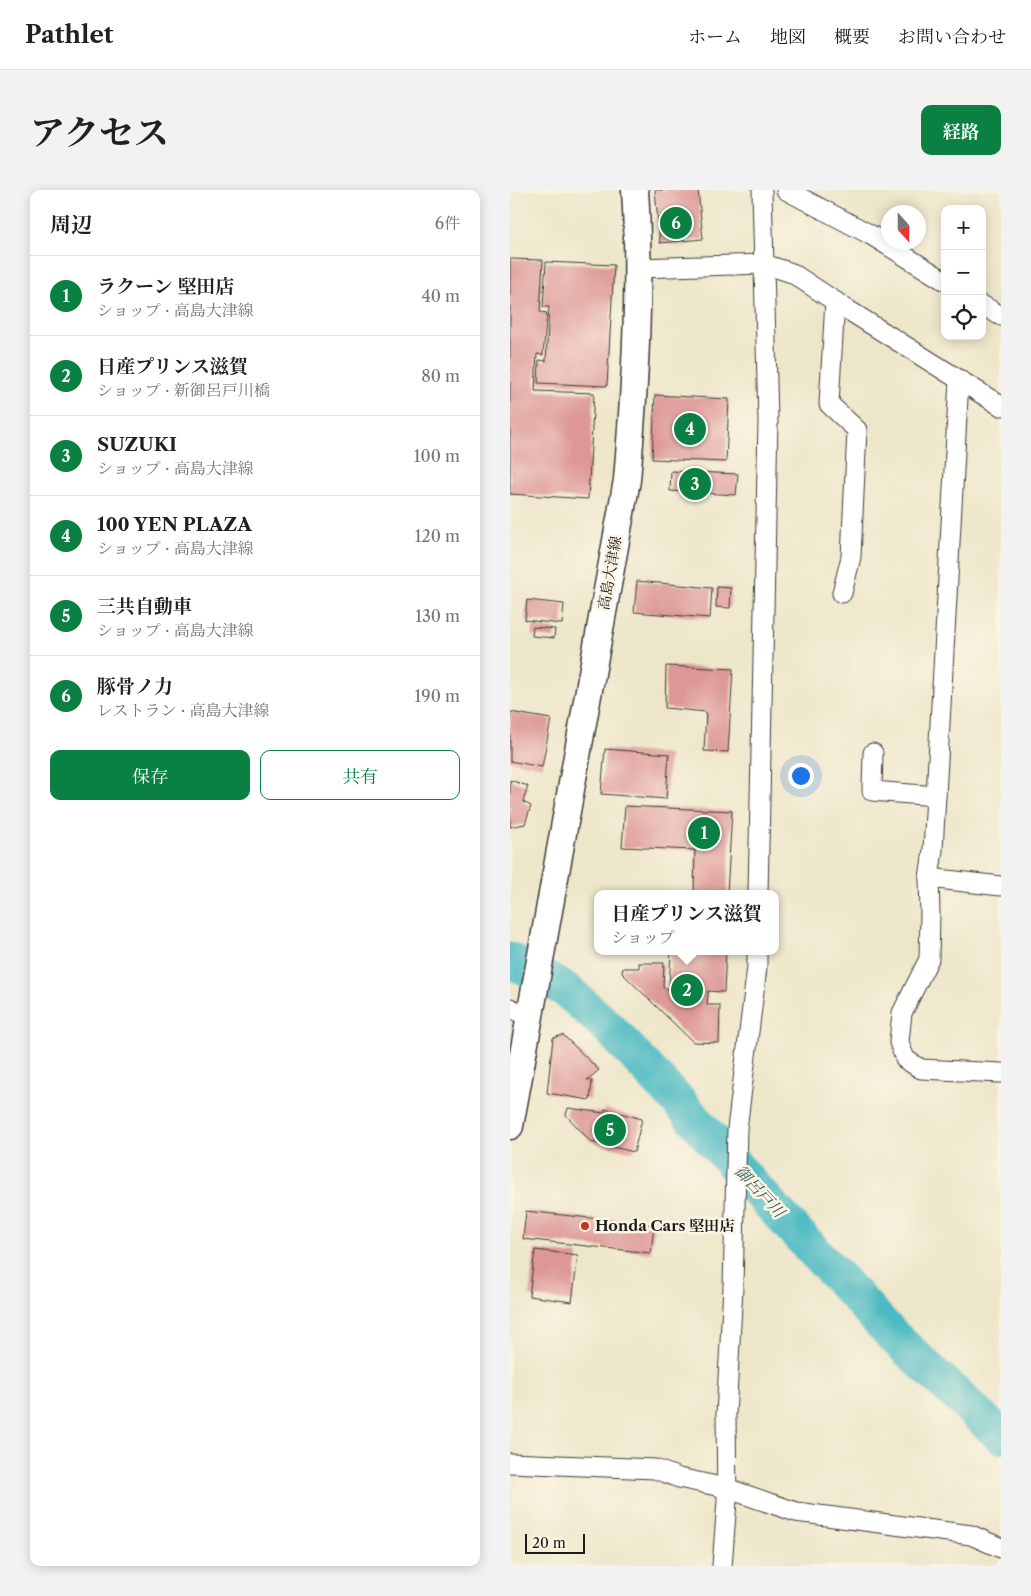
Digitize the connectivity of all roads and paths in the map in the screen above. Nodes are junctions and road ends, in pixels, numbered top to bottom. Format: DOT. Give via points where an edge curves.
graph roads {
  1 [pos="634,190"];
  2 [pos="762,190"];
  3 [pos="786,190"];
  4 [pos="764,264"];
  5 [pos="638,268"];
  6 [pos="941,279"];
  7 [pos="835,301"];
  8 [pos="986,307"];
  9 [pos="1001,316"];
  10 [pos="960,380"];
  11 [pos="1001,406"];
  12 [pos="842,593"];
  13 [pos="873,753"];
  14 [pos="936,796"];
  15 [pos="929,878"];
  16 [pos="1001,886"];
  17 [pos="758,890"];
  18 [pos="757,955"];
  19 [pos="524,1007"];
  20 [pos="1001,1073"];
  21 [pos="510,1126"];
  22 [pos="510,1463"];
  23 [pos="726,1488"];
  24 [pos="1001,1548"];
  25 [pos="722,1566"];
  1 -- 5 [label="main road, 高島大津線"];
  2 -- 4 [label="street"];
  3 -- 6 [label="street" via="871,235"];
  4 -- 5 [label="street"];
  4 -- 7 [label="street" via="792,273"];
  4 -- 17 [label="street" via="768,421"];
  5 -- 19 [label="main road, 高島大津線" via="635,390 627,480 542,952"];
  7 -- 10 [label="street"];
  7 -- 12 [label="street" via="829,404 857,430 851,557"];
  8 -- 9 [label="street"];
  10 -- 11 [label="street"];
  10 -- 14 [label="street"];
  13 -- 14 [label="street" via="872,791"];
  14 -- 15 [label="street"];
  15 -- 16 [label="street"];
  15 -- 20 [label="street" via="929,959 902,1013 899,1042 905,1059 921,1068"];
  18 -- 23 [label="street" via="737,1129"];
  19 -- 21 [label="main road"];
  22 -- 23 [label="street" via="655,1469"];
  23 -- 24 [label="street" via="796,1512 971,1535"];
  23 -- 25 [label="street"];
}
